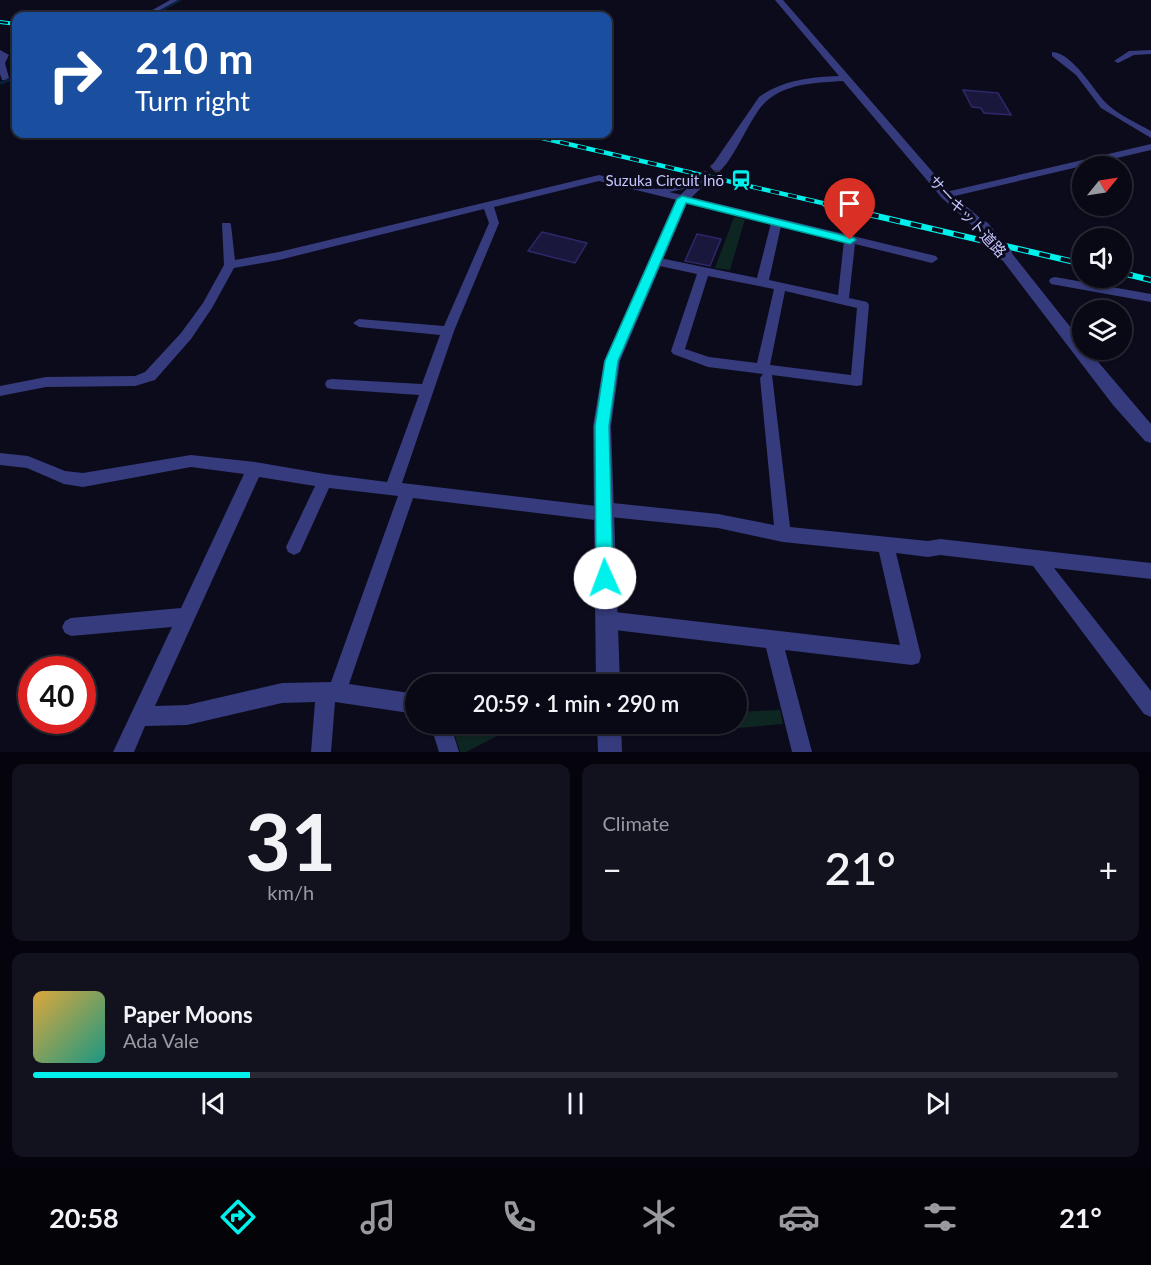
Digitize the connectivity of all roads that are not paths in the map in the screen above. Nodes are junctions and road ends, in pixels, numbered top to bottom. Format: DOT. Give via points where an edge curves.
graph roads {
  1 [pos="175,0"];
  2 [pos="779,0"];
  3 [pos="152,12"];
  4 [pos="0,52"];
  5 [pos="1151,52"];
  6 [pos="1055,54"];
  7 [pos="1118,61"];
  8 [pos="848,78"];
  9 [pos="3,79"];
  10 [pos="1151,135"];
  11 [pos="1151,147"];
  12 [pos="717,167"];
  13 [pos="700,183"];
  14 [pos="654,192"];
  15 [pos="946,195"];
  16 [pos="682,199"];
  17 [pos="488,204"];
  18 [pos="777,222"];
  19 [pos="226,225"];
  20 [pos="850,240"];
  21 [pos="932,259"];
  22 [pos="655,261"];
  23 [pos="230,265"];
  24 [pos="704,271"];
  25 [pos="1055,281"];
  26 [pos="762,283"];
  27 [pos="780,288"];
  28 [pos="1151,298"];
  29 [pos="843,300"];
  30 [pos="359,323"];
  31 [pos="448,331"];
  32 [pos="765,374"];
  33 [pos="332,384"];
  34 [pos="0,390"];
  35 [pos="427,390"];
  36 [pos="1151,436"];
  37 [pos="0,459"];
  38 [pos="255,468"];
  39 [pos="325,481"];
  40 [pos="400,491"];
  41 [pos="603,512"];
  42 [pos="783,534"];
  43 [pos="886,545"];
  44 [pos="294,547"];
  45 [pos="1040,560"];
  46 [pos="1151,571"];
  47 [pos="184,617"];
  48 [pos="606,620"];
  49 [pos="71,627"];
  50 [pos="773,640"];
  51 [pos="608,674"];
  52 [pos="332,692"];
  53 [pos="405,702"];
  54 [pos="1151,707"];
  55 [pos="139,716"];
  56 [pos="443,734"];
  57 [pos="609,734"];
  58 [pos="123,752"];
  59 [pos="321,752"];
  60 [pos="449,752"];
  61 [pos="610,752"];
  62 [pos="802,752"];
  1 -- 3 [label="street"];
  2 -- 8 [label="street, サーキット道路"];
  4 -- 9 [label="street" via="4,55"];
  5 -- 7 [label="street" via="1132,53"];
  6 -- 10 [label="street" via="1079,73 1104,106"];
  8 -- 12 [label="street" via="797,83 765,96"];
  8 -- 15 [label="street, サーキット道路"];
  11 -- 15 [label="street"];
  13 -- 14 [label="street"];
  13 -- 16 [label="street"];
  14 -- 16 [label="street"];
  14 -- 17 [label="street" via="599,178"];
  15 -- 36 [label="street, サーキット道路, bridge" via="983,228"];
  16 -- 18 [label="street"];
  16 -- 22 [label="street"];
  17 -- 23 [label="street"];
  17 -- 31 [label="street" via="494,223"];
  18 -- 20 [label="street"];
  18 -- 26 [label="street"];
  19 -- 23 [label="street"];
  20 -- 21 [label="street"];
  20 -- 29 [label="street"];
  22 -- 24 [label="street"];
  22 -- 41 [label="street" via="612,361 602,426"];
  23 -- 34 [label="street" via="186,336 150,376 135,381 46,382"];
  24 -- 26 [label="street"];
  24 -- 32 [label="street" via="678,351"];
  25 -- 28 [label="street"];
  26 -- 27 [label="street"];
  27 -- 29 [label="street"];
  27 -- 32 [label="street"];
  29 -- 32 [label="street" via="863,305 857,381"];
  30 -- 31 [label="street"];
  31 -- 35 [label="street"];
  32 -- 42 [label="street"];
  33 -- 35 [label="street"];
  35 -- 40 [label="street"];
  37 -- 38 [label="street" via="28,462 64,477 83,480 191,461"];
  38 -- 39 [label="street"];
  38 -- 47 [label="street"];
  39 -- 40 [label="street"];
  39 -- 44 [label="street"];
  40 -- 41 [label="street"];
  40 -- 52 [label="street"];
  41 -- 42 [label="street" via="718,522"];
  41 -- 48 [label="street"];
  42 -- 43 [label="street"];
  43 -- 45 [label="street" via="940,547"];
  43 -- 50 [label="street" via="912,656"];
  45 -- 46 [label="street"];
  45 -- 54 [label="street"];
  47 -- 49 [label="street"];
  47 -- 55 [label="street"];
  48 -- 50 [label="street"];
  48 -- 51 [label="street"];
  50 -- 62 [label="street"];
  52 -- 53 [label="street"];
  52 -- 55 [label="street" via="282,693 188,715"];
  52 -- 59 [label="street"];
  55 -- 58 [label="street"];
  56 -- 60 [label="street"];
  57 -- 61 [label="street"];
}
